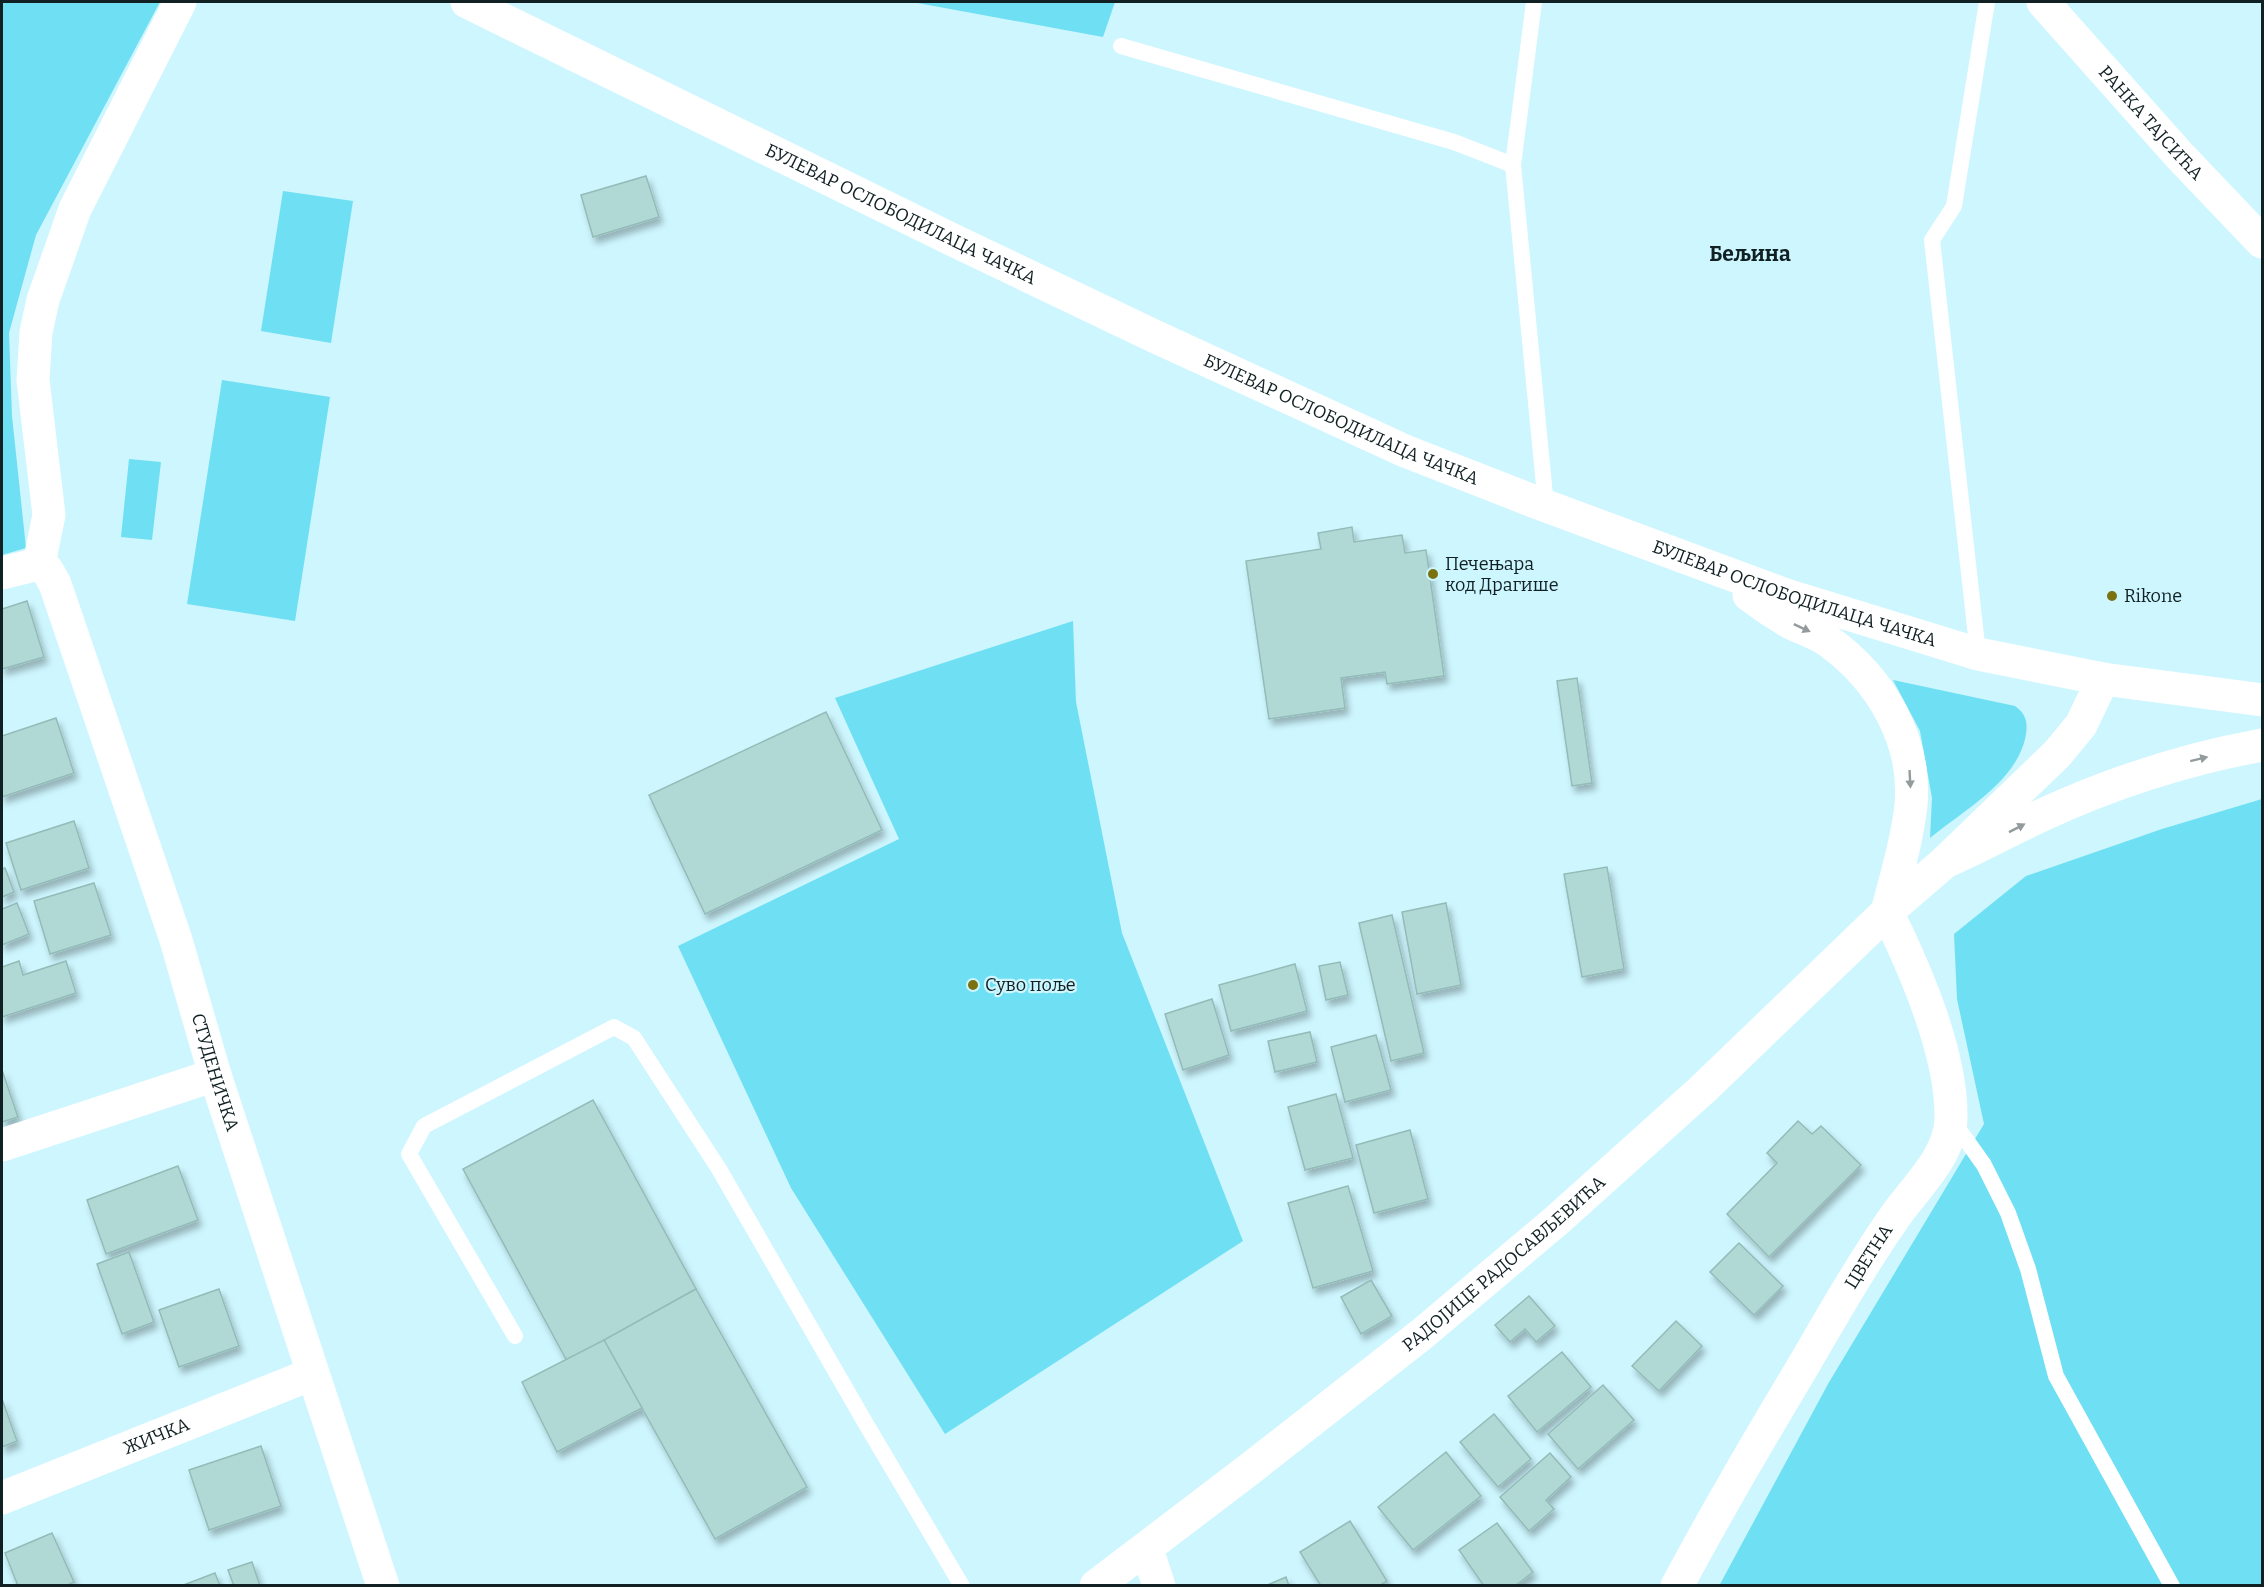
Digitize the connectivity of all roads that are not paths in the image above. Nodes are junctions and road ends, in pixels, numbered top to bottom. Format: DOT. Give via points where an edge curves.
graph roads {
  1 [pos="180,2"];
  2 [pos="467,2"];
  3 [pos="1534,2"];
  4 [pos="1987,2"];
  5 [pos="2043,2"];
  6 [pos="1121,46"];
  7 [pos="1513,165"];
  8 [pos="2262,242"];
  9 [pos="1546,506"];
  10 [pos="39,564"];
  11 [pos="1721,570"];
  12 [pos="2,573"];
  13 [pos="1978,654"];
  14 [pos="2103,679"];
  15 [pos="2262,700"];
  16 [pos="2262,745"];
  17 [pos="1945,862"];
  18 [pos="1887,912"];
  19 [pos="215,1076"];
  20 [pos="1951,1119"];
  21 [pos="2,1144"];
  22 [pos="514,1336"];
  23 [pos="312,1374"];
  24 [pos="2,1498"];
  25 [pos="1147,1549"];
  26 [pos="383,1586"];
  27 [pos="963,1586"];
  28 [pos="1096,1586"];
  29 [pos="1159,1586"];
  30 [pos="1677,1586"];
  31 [pos="2172,1586"];
  1 -- 10 [label="main road" via="75,209 43,300 33,380 49,515"];
  2 -- 9 [label="main road, БУЛЕВАР ОСЛОБОДИЛАЦА ЧАЧКА" via="1167,342 1394,446"];
  3 -- 7 [label="lane"];
  4 -- 13 [label="lane" via="1954,207 1932,240"];
  5 -- 8 [label="main road, РАНКА ТАЈСИЋА"];
  6 -- 7 [label="lane" via="1454,142"];
  7 -- 9 [label="lane"];
  9 -- 11 [label="main road, БУЛЕВАР ОСЛОБОДИЛАЦА ЧАЧКА"];
  10 -- 12 [label="main road"];
  10 -- 19 [label="main road, СТУДЕНИЧКА" via="55,584 70,625 176,940"];
  11 -- 13 [label="main road, БУЛЕВАР ОСЛОБОДИЛАЦА ЧАЧКА" via="1798,599"];
  11 -- 18 [label="main road, one-way" via="1762,605 1844,653 1880,693 1903,734 1911,804"];
  13 -- 14 [label="main road, БУЛЕВАР ОСЛОБОДИЛАЦА ЧАЧКА"];
  14 -- 15 [label="main road, БУЛЕВАР ОСЛОБОДИЛАЦА ЧАЧКА"];
  14 -- 17 [label="main road" via="2071,740"];
  17 -- 16 [label="main road, one-way" via="2040,816 2127,781"];
  17 -- 18 [label="main road, РАДОЈИЦЕ РАДОСАВЉЕВИЋА"];
  18 -- 20 [label="main road, ЦВЕТНА" via="1938,1041"];
  18 -- 25 [label="main road, РАДОЈИЦЕ РАДОСАВЉЕВИЋА" via="1704,1089 1547,1229 1413,1341"];
  19 -- 21 [label="main road"];
  19 -- 23 [label="main road, СТУДЕНИЧКА"];
  20 -- 30 [label="main road, ЦВЕТНА" via="1940,1156 1896,1216 1815,1346"];
  20 -- 31 [label="lane" via="1984,1164 2008,1213 2028,1269 2056,1376"];
  22 -- 27 [label="lane" via="409,1154 424,1126 614,1028 634,1038 719,1169"];
  23 -- 24 [label="main road, ЖИЧКА"];
  23 -- 26 [label="main road, СТУДЕНИЧКА"];
  25 -- 28 [label="main road, РАДОЈИЦЕ РАДОСАВЉЕВИЋА"];
  25 -- 29 [label="main road"];
}
